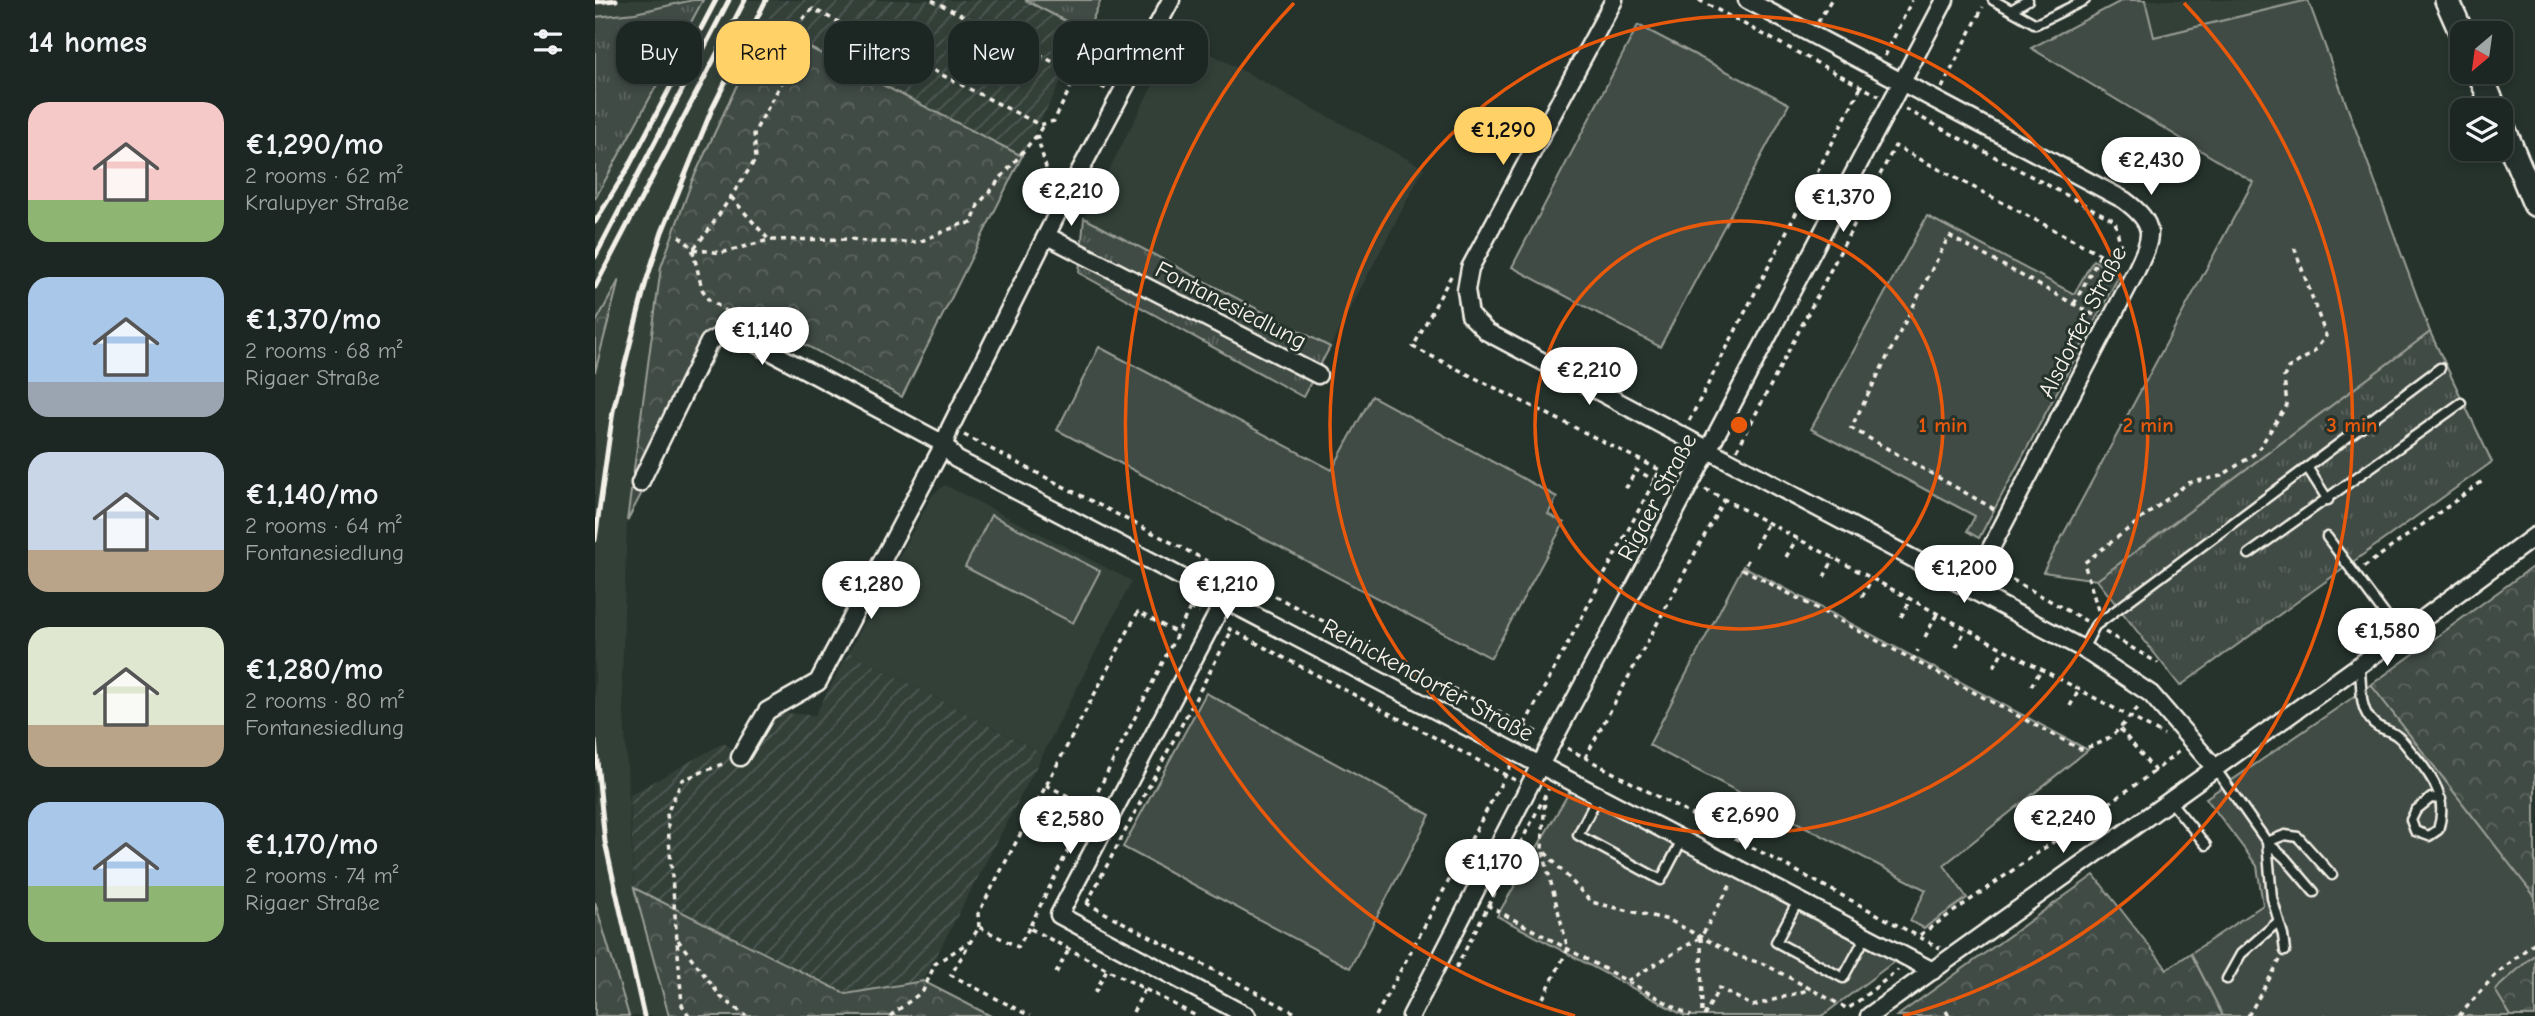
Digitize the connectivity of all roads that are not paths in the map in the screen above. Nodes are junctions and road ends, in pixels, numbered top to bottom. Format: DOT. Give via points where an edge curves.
graph roads {
  1 [pos="1171,0"];
  2 [pos="1614,0"];
  3 [pos="1747,0"];
  4 [pos="1945,0"];
  5 [pos="1993,0"];
  6 [pos="2028,0"];
  7 [pos="2085,0"];
  8 [pos="2447,0"];
  9 [pos="2011,10"];
  10 [pos="2456,21"];
  11 [pos="1901,82"];
  12 [pos="2513,152"];
  13 [pos="2535,204"];
  14 [pos="1047,236"];
  15 [pos="2439,368"];
  16 [pos="1318,375"];
  17 [pos="2461,403"];
  18 [pos="944,444"];
  19 [pos="1709,450"];
  20 [pos="2307,467"];
  21 [pos="640,483"];
  22 [pos="2327,500"];
  23 [pos="2535,536"];
  24 [pos="2327,537"];
  25 [pos="2249,554"];
  26 [pos="1969,588"];
  27 [pos="1225,599"];
  28 [pos="2400,636"];
  29 [pos="2083,649"];
  30 [pos="2359,666"];
  31 [pos="740,757"];
  32 [pos="1539,765"];
  33 [pos="2215,768"];
  34 [pos="1598,796"];
  35 [pos="2441,799"];
  36 [pos="2170,801"];
  37 [pos="1682,839"];
  38 [pos="2267,842"];
  39 [pos="2206,845"];
  40 [pos="2332,875"];
  41 [pos="2314,892"];
  42 [pos="1798,901"];
  43 [pos="2279,921"];
  44 [pos="1866,936"];
  45 [pos="2284,951"];
  46 [pos="1933,971"];
  47 [pos="2227,979"];
  48 [pos="1247,1016"];
  49 [pos="1411,1016"];
  50 [pos="1869,1016"];
  1 -- 14 [label="street"];
  2 -- 19 [label="street" via="1470,268 1466,290 1470,315 1487,332"];
  3 -- 11 [label="street, Alsdorfer Straße"];
  4 -- 11 [label="street, Rigaer Straße"];
  5 -- 9 [label="lane"];
  6 -- 9 [label="lane"];
  7 -- 9 [label="lane" via="2036,24"];
  8 -- 10 [label="main road"];
  11 -- 19 [label="street, Rigaer Straße"];
  11 -- 26 [label="street, Alsdorfer Straße" via="2124,200 2141,212 2150,228 2149,243 2135,273"];
  12 -- 13 [label="main road"];
  14 -- 16 [label="street, Fontanesiedlung"];
  14 -- 18 [label="street"];
  15 -- 20 [label="lane"];
  17 -- 22 [label="lane"];
  18 -- 21 [label="street" via="740,335 726,332 709,342"];
  18 -- 27 [label="street, Reinickendorfer Straße" via="956,459"];
  18 -- 31 [label="street" via="818,682 767,711"];
  19 -- 26 [label="street"];
  19 -- 32 [label="street, Rigaer Straße"];
  20 -- 22 [label="lane"];
  20 -- 29 [label="lane" via="2095,625"];
  22 -- 25 [label="lane"];
  23 -- 28 [label="street"];
  24 -- 28 [label="lane"];
  26 -- 29 [label="street"];
  27 -- 32 [label="street, Reinickendorfer Straße"];
  27 -- 48 [label="street" via="1059,915"];
  28 -- 30 [label="street"];
  29 -- 33 [label="street" via="2151,694 2192,747"];
  30 -- 33 [label="street"];
  30 -- 35 [label="lane" via="2366,713 2381,730 2397,735 2431,775"];
  32 -- 34 [label="street, Reinickendorfer Straße"];
  32 -- 49 [label="street, Rigaer Straße"];
  33 -- 36 [label="street"];
  33 -- 38 [label="lane"];
  34 -- 37 [label="street, Reinickendorfer Straße"];
  34 -- 37 [label="lane" via="1579,835 1661,880"];
  35 -- 35 [label="lane" via="2438,830 2429,836 2415,831 2411,820 2416,810 2431,798"];
  36 -- 39 [label="lane"];
  36 -- 46 [label="street"];
  37 -- 42 [label="street, Reinickendorfer Straße"];
  38 -- 40 [label="lane" via="2285,835 2298,837"];
  38 -- 41 [label="lane"];
  38 -- 43 [label="lane"];
  42 -- 44 [label="street, Reinickendorfer Straße"];
  42 -- 44 [label="lane" via="1776,942 1843,978"];
  43 -- 45 [label="lane"];
  43 -- 47 [label="lane" via="2241,954"];
  44 -- 46 [label="street, Reinickendorfer Straße"];
  46 -- 50 [label="street"];
}
